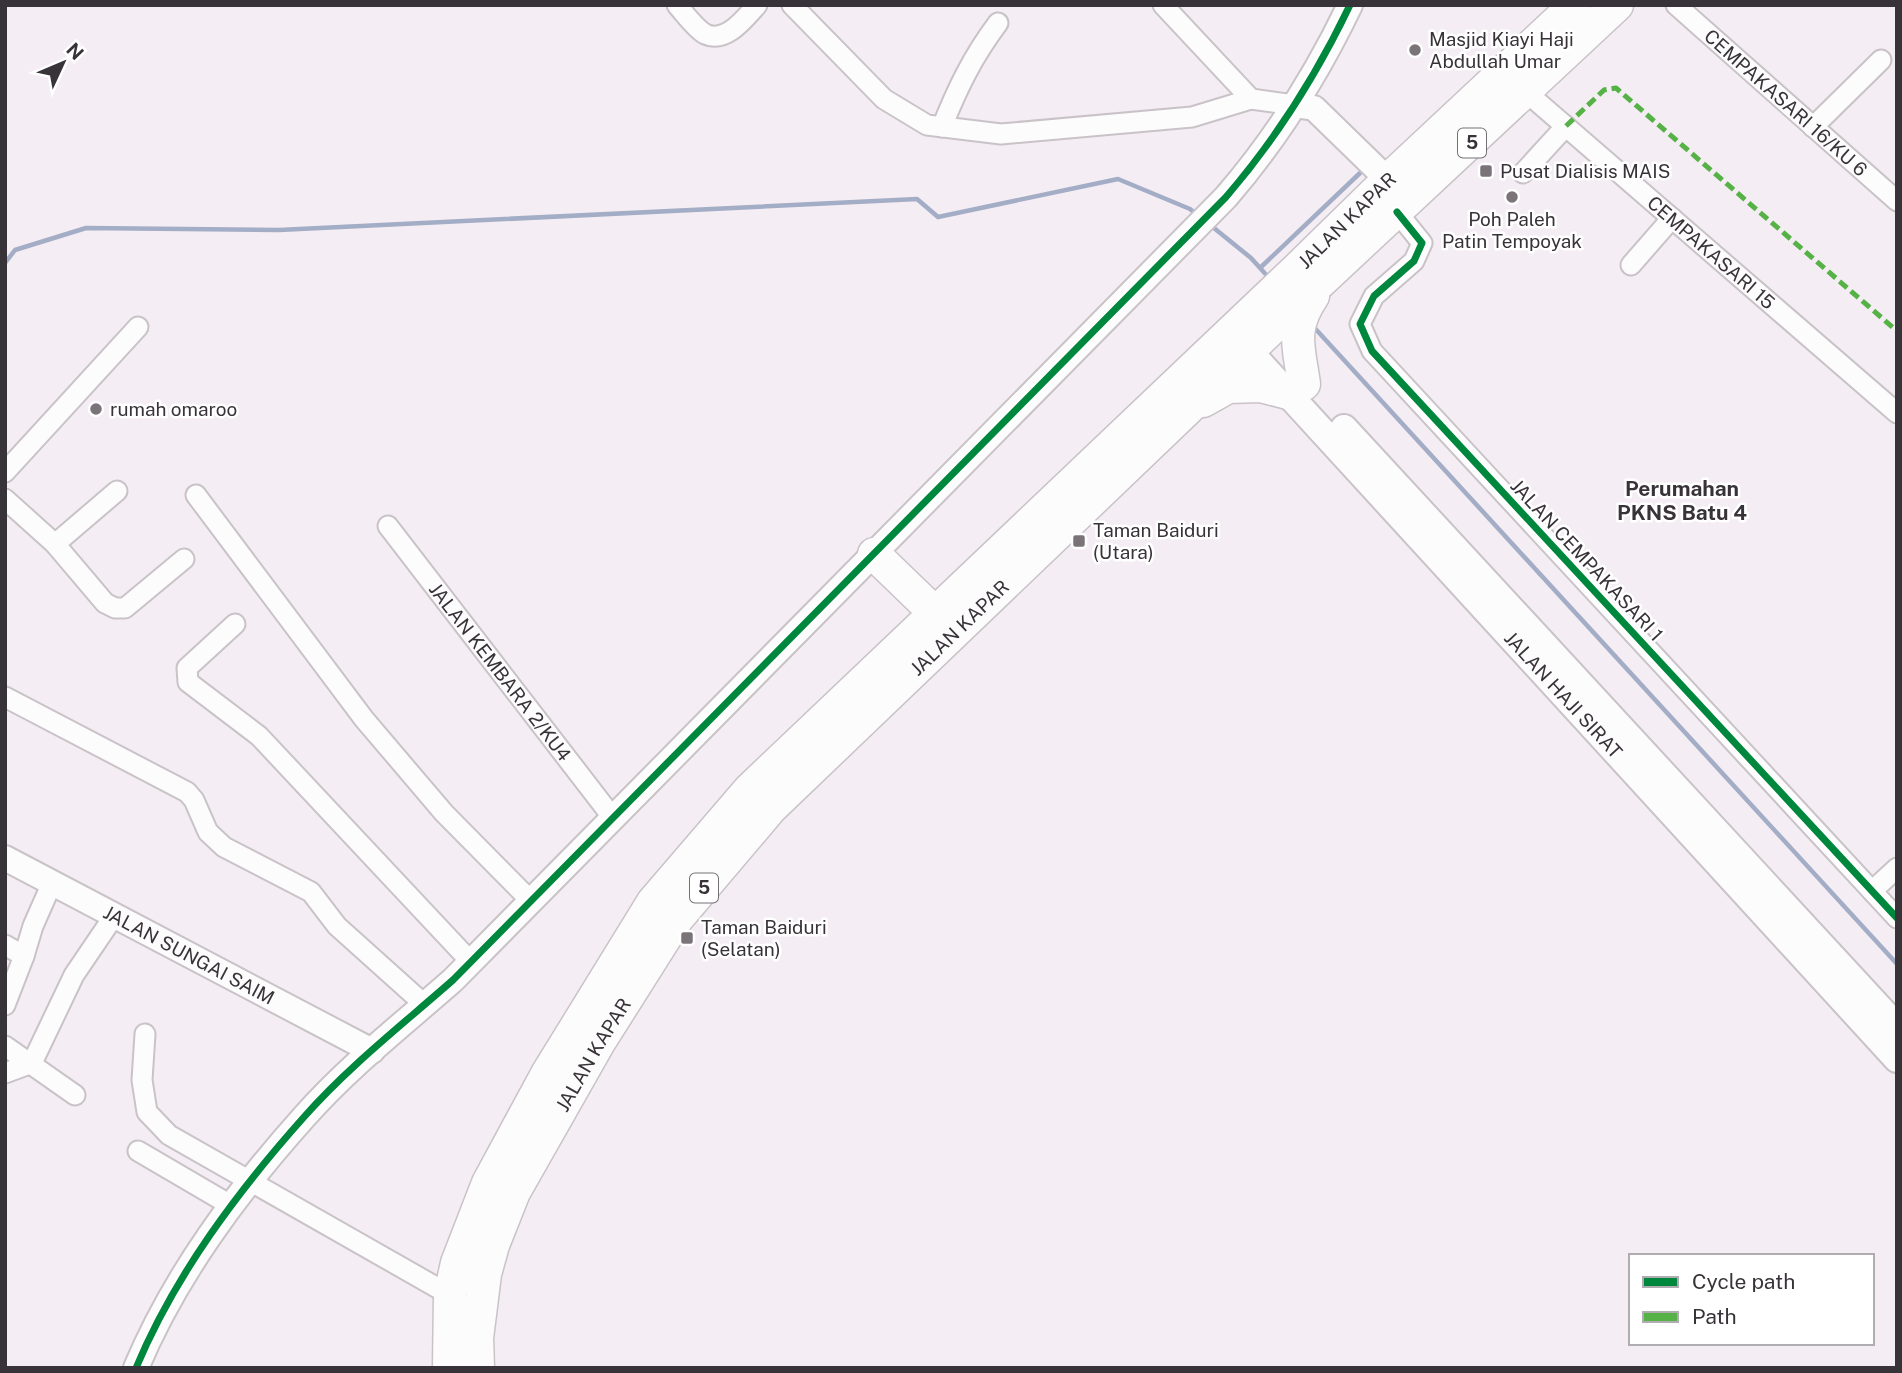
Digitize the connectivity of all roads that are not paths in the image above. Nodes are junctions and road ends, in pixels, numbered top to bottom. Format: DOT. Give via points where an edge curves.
graph roads {
  1 [pos="677,5"];
  2 [pos="757,5"];
  3 [pos="792,5"];
  4 [pos="1163,5"];
  5 [pos="1575,5"];
  6 [pos="1617,5"];
  7 [pos="1688,9"];
  8 [pos="1340,10"];
  9 [pos="998,23"];
  10 [pos="1881,60"];
  11 [pos="1526,92"];
  12 [pos="1251,99"];
  13 [pos="1294,105"];
  14 [pos="1566,126"];
  15 [pos="942,127"];
  16 [pos="1813,127"];
  17 [pos="1523,173"];
  18 [pos="1388,180"];
  19 [pos="1897,201"];
  20 [pos="1397,212"];
  21 [pos="1672,218"];
  22 [pos="1631,265"];
  23 [pos="1279,312"];
  24 [pos="138,327"];
  25 [pos="1296,389"];
  26 [pos="1185,412"];
  27 [pos="1897,413"];
  28 [pos="5,472"];
  29 [pos="117,491"];
  30 [pos="195,495"];
  31 [pos="1077,497"];
  32 [pos="5,499"];
  33 [pos="388,526"];
  34 [pos="55,544"];
  35 [pos="184,559"];
  36 [pos="883,563"];
  37 [pos="925,604"];
  38 [pos="235,624"];
  39 [pos="5,697"];
  40 [pos="613,818"];
  41 [pos="5,858"];
  42 [pos="1897,868"];
  43 [pos="52,883"];
  44 [pos="1872,891"];
  45 [pos="531,901"];
  46 [pos="114,915"];
  47 [pos="1897,918"];
  48 [pos="5,945"];
  49 [pos="24,956"];
  50 [pos="471,962"];
  51 [pos="5,1005"];
  52 [pos="425,1005"];
  53 [pos="1897,1027"];
  54 [pos="145,1034"];
  55 [pos="5,1046"];
  56 [pos="372,1051"];
  57 [pos="1897,1059"];
  58 [pos="32,1063"];
  59 [pos="5,1073"];
  60 [pos="75,1094"];
  61 [pos="138,1151"];
  62 [pos="252,1181"];
  63 [pos="232,1206"];
  64 [pos="450,1295"];
  65 [pos="136,1368"];
  66 [pos="449,1368"];
  67 [pos="478,1368"];
  1 -- 2 [label="street" via="713,36 729,32"];
  3 -- 15 [label="street" via="884,99 927,125"];
  4 -- 12 [label="street"];
  5 -- 18 [label="highway, JALAN KAPAR / 5"];
  6 -- 11 [label="highway, JALAN KAPAR / 5"];
  7 -- 16 [label="street, CEMPAKASARI 16/KU 6"];
  8 -- 13 [label="street" via="1332,42"];
  9 -- 15 [label="street" via="957,88"];
  10 -- 16 [label="street"];
  11 -- 14 [label="street, CEMPAKASARI 15"];
  11 -- 20 [label="highway, JALAN KAPAR / 5"];
  12 -- 13 [label="street"];
  12 -- 15 [label="street" via="1192,117 1140,122 1001,134"];
  13 -- 18 [label="street" via="1314,108"];
  13 -- 36 [label="street" via="1226,197"];
  14 -- 17 [label="street"];
  14 -- 21 [label="street, CEMPAKASARI 15"];
  16 -- 19 [label="street, CEMPAKASARI 16/KU 6"];
  18 -- 23 [label="highway, JALAN KAPAR / 5"];
  20 -- 23 [label="highway, JALAN KAPAR / 5"];
  20 -- 44 [label="street, JALAN CEMPAKASARI 1" via="1422,243 1414,261 1374,296 1360,324 1372,351"];
  21 -- 22 [label="street"];
  21 -- 27 [label="street, CEMPAKASARI 15"];
  23 -- 25 [label="highway"];
  23 -- 25 [label="main road, JALAN HAJI SIRAT"];
  23 -- 26 [label="highway, JALAN KAPAR / 5"];
  23 -- 31 [label="highway, JALAN KAPAR / 5"];
  24 -- 28 [label="street"];
  25 -- 26 [label="highway" via="1228,387"];
  25 -- 53 [label="main road, JALAN HAJI SIRAT"];
  25 -- 57 [label="main road, JALAN HAJI SIRAT"];
  26 -- 31 [label="highway, JALAN KAPAR / 5"];
  29 -- 34 [label="street"];
  30 -- 45 [label="street" via="364,719 444,813"];
  31 -- 37 [label="highway, JALAN KAPAR / 5"];
  31 -- 67 [label="highway, JALAN KAPAR / 5" via="771,808 677,919 598,1044 514,1192 485,1274"];
  32 -- 34 [label="street"];
  33 -- 40 [label="street, JALAN KEMBARA 2/KU4"];
  34 -- 35 [label="street" via="105,603 115,608 125,608"];
  36 -- 37 [label="highway"];
  36 -- 40 [label="street"];
  37 -- 64 [label="highway, JALAN KAPAR / 5" via="750,789 653,902 547,1073 488,1183 457,1263"];
  38 -- 50 [label="street" via="187,668 188,682 259,736"];
  39 -- 52 [label="street" via="187,792 208,832 224,848 311,892 337,926"];
  40 -- 45 [label="street"];
  41 -- 43 [label="street, JALAN SUNGAI SAIM"];
  42 -- 44 [label="street"];
  43 -- 46 [label="street, JALAN SUNGAI SAIM"];
  43 -- 49 [label="street"];
  44 -- 47 [label="street, JALAN CEMPAKASARI 1"];
  45 -- 50 [label="street"];
  46 -- 56 [label="street, JALAN SUNGAI SAIM"];
  46 -- 58 [label="street" via="74,975"];
  48 -- 49 [label="street"];
  49 -- 51 [label="street"];
  50 -- 52 [label="street"];
  52 -- 56 [label="street"];
  54 -- 62 [label="street" via="142,1080 147,1112 169,1135"];
  55 -- 58 [label="street"];
  56 -- 62 [label="street" via="304,1116"];
  58 -- 59 [label="street"];
  58 -- 60 [label="street"];
  61 -- 63 [label="street"];
  62 -- 63 [label="street"];
  62 -- 64 [label="street"];
  63 -- 65 [label="street" via="204,1242"];
  64 -- 66 [label="highway, JALAN KAPAR / 5"];
}
